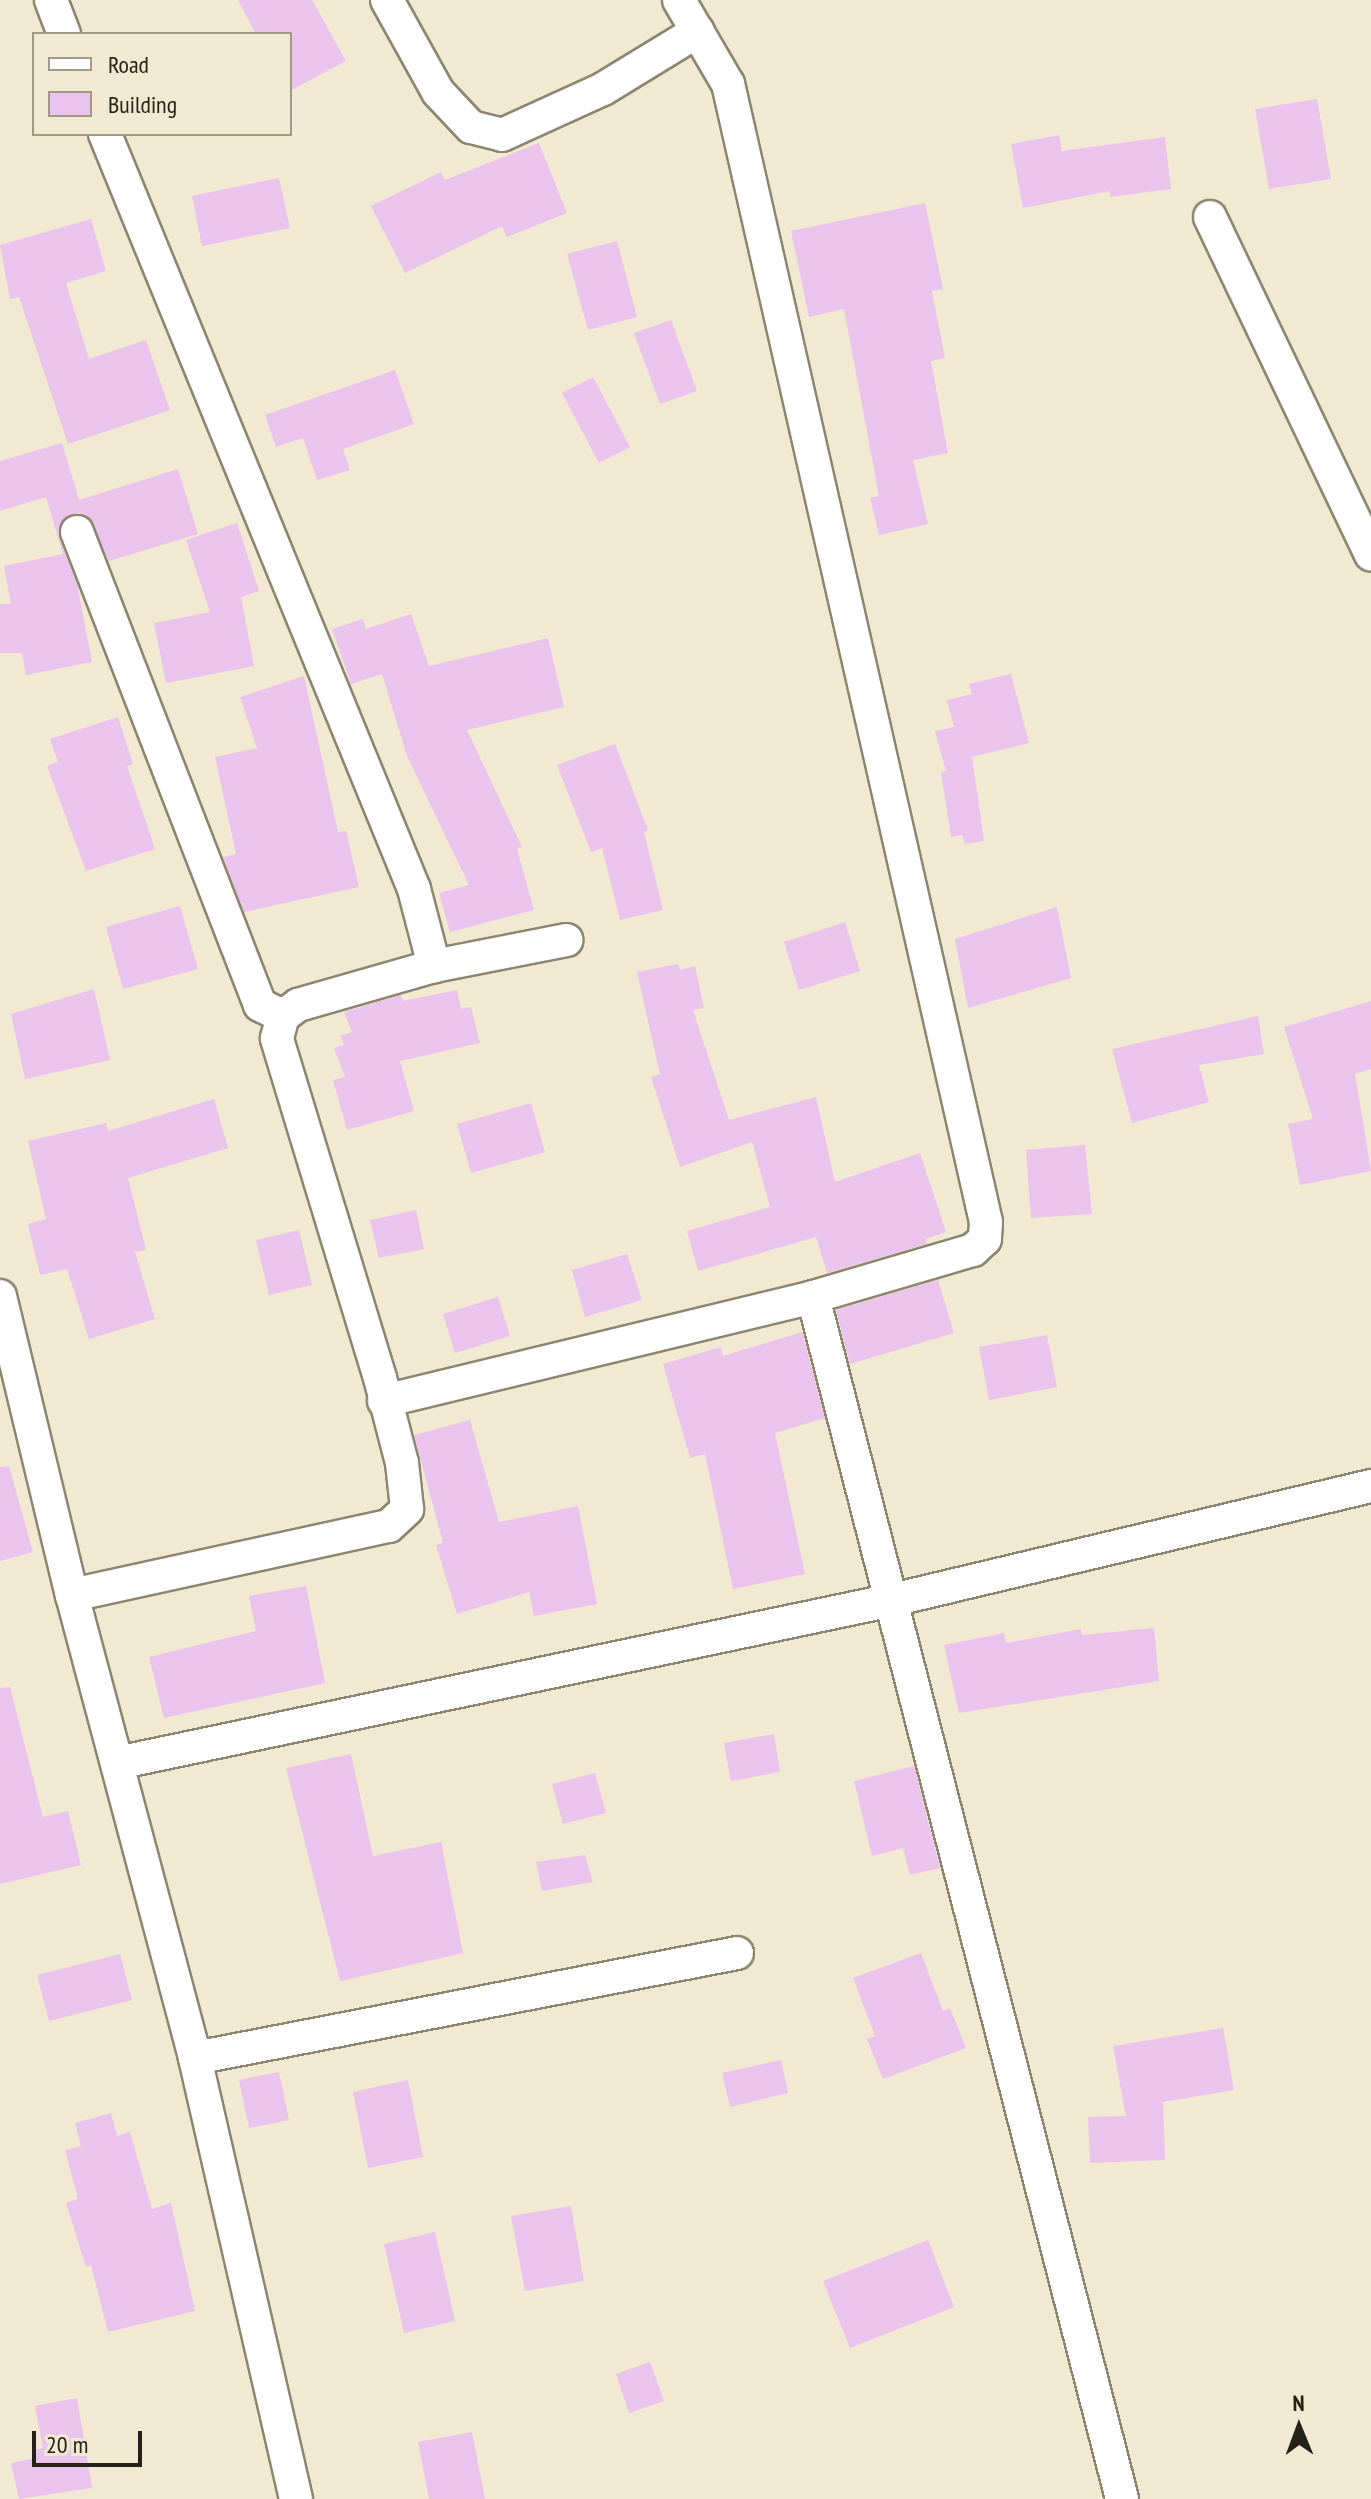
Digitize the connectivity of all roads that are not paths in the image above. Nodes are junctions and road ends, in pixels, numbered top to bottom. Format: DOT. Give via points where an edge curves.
graph roads {
  1 [pos="51,0"];
  2 [pos="387,0"];
  3 [pos="679,0"];
  4 [pos="698,31"];
  5 [pos="63,32"];
  6 [pos="106,136"];
  7 [pos="1210,217"];
  8 [pos="77,532"];
  9 [pos="1371,555"];
  10 [pos="566,940"];
  11 [pos="434,966"];
  12 [pos="283,1016"];
  13 [pos="0,1296"];
  14 [pos="813,1297"];
  15 [pos="384,1401"];
  16 [pos="1371,1486"];
  17 [pos="72,1595"];
  18 [pos="888,1601"];
  19 [pos="117,1763"];
  20 [pos="737,1953"];
  21 [pos="195,2058"];
  22 [pos="296,2499"];
  23 [pos="1122,2499"];
  1 -- 5 [label="street"];
  2 -- 4 [label="street" via="438,92 471,127 502,135 603,89"];
  3 -- 4 [label="street"];
  4 -- 14 [label="street" via="728,84 986,1222 985,1239 973,1250"];
  6 -- 11 [label="street" via="329,693 414,889"];
  7 -- 9 [label="street"];
  8 -- 12 [label="street" via="260,1005"];
  10 -- 11 [label="street"];
  11 -- 12 [label="street" via="298,1005"];
  12 -- 15 [label="street" via="277,1038"];
  13 -- 17 [label="street"];
  14 -- 15 [label="street"];
  14 -- 18 [label="street"];
  15 -- 17 [label="street" via="402,1463 407,1509 389,1526"];
  16 -- 18 [label="street"];
  17 -- 19 [label="street"];
  18 -- 19 [label="street"];
  18 -- 23 [label="street"];
  19 -- 21 [label="street"];
  20 -- 21 [label="street"];
  21 -- 22 [label="street"];
}
